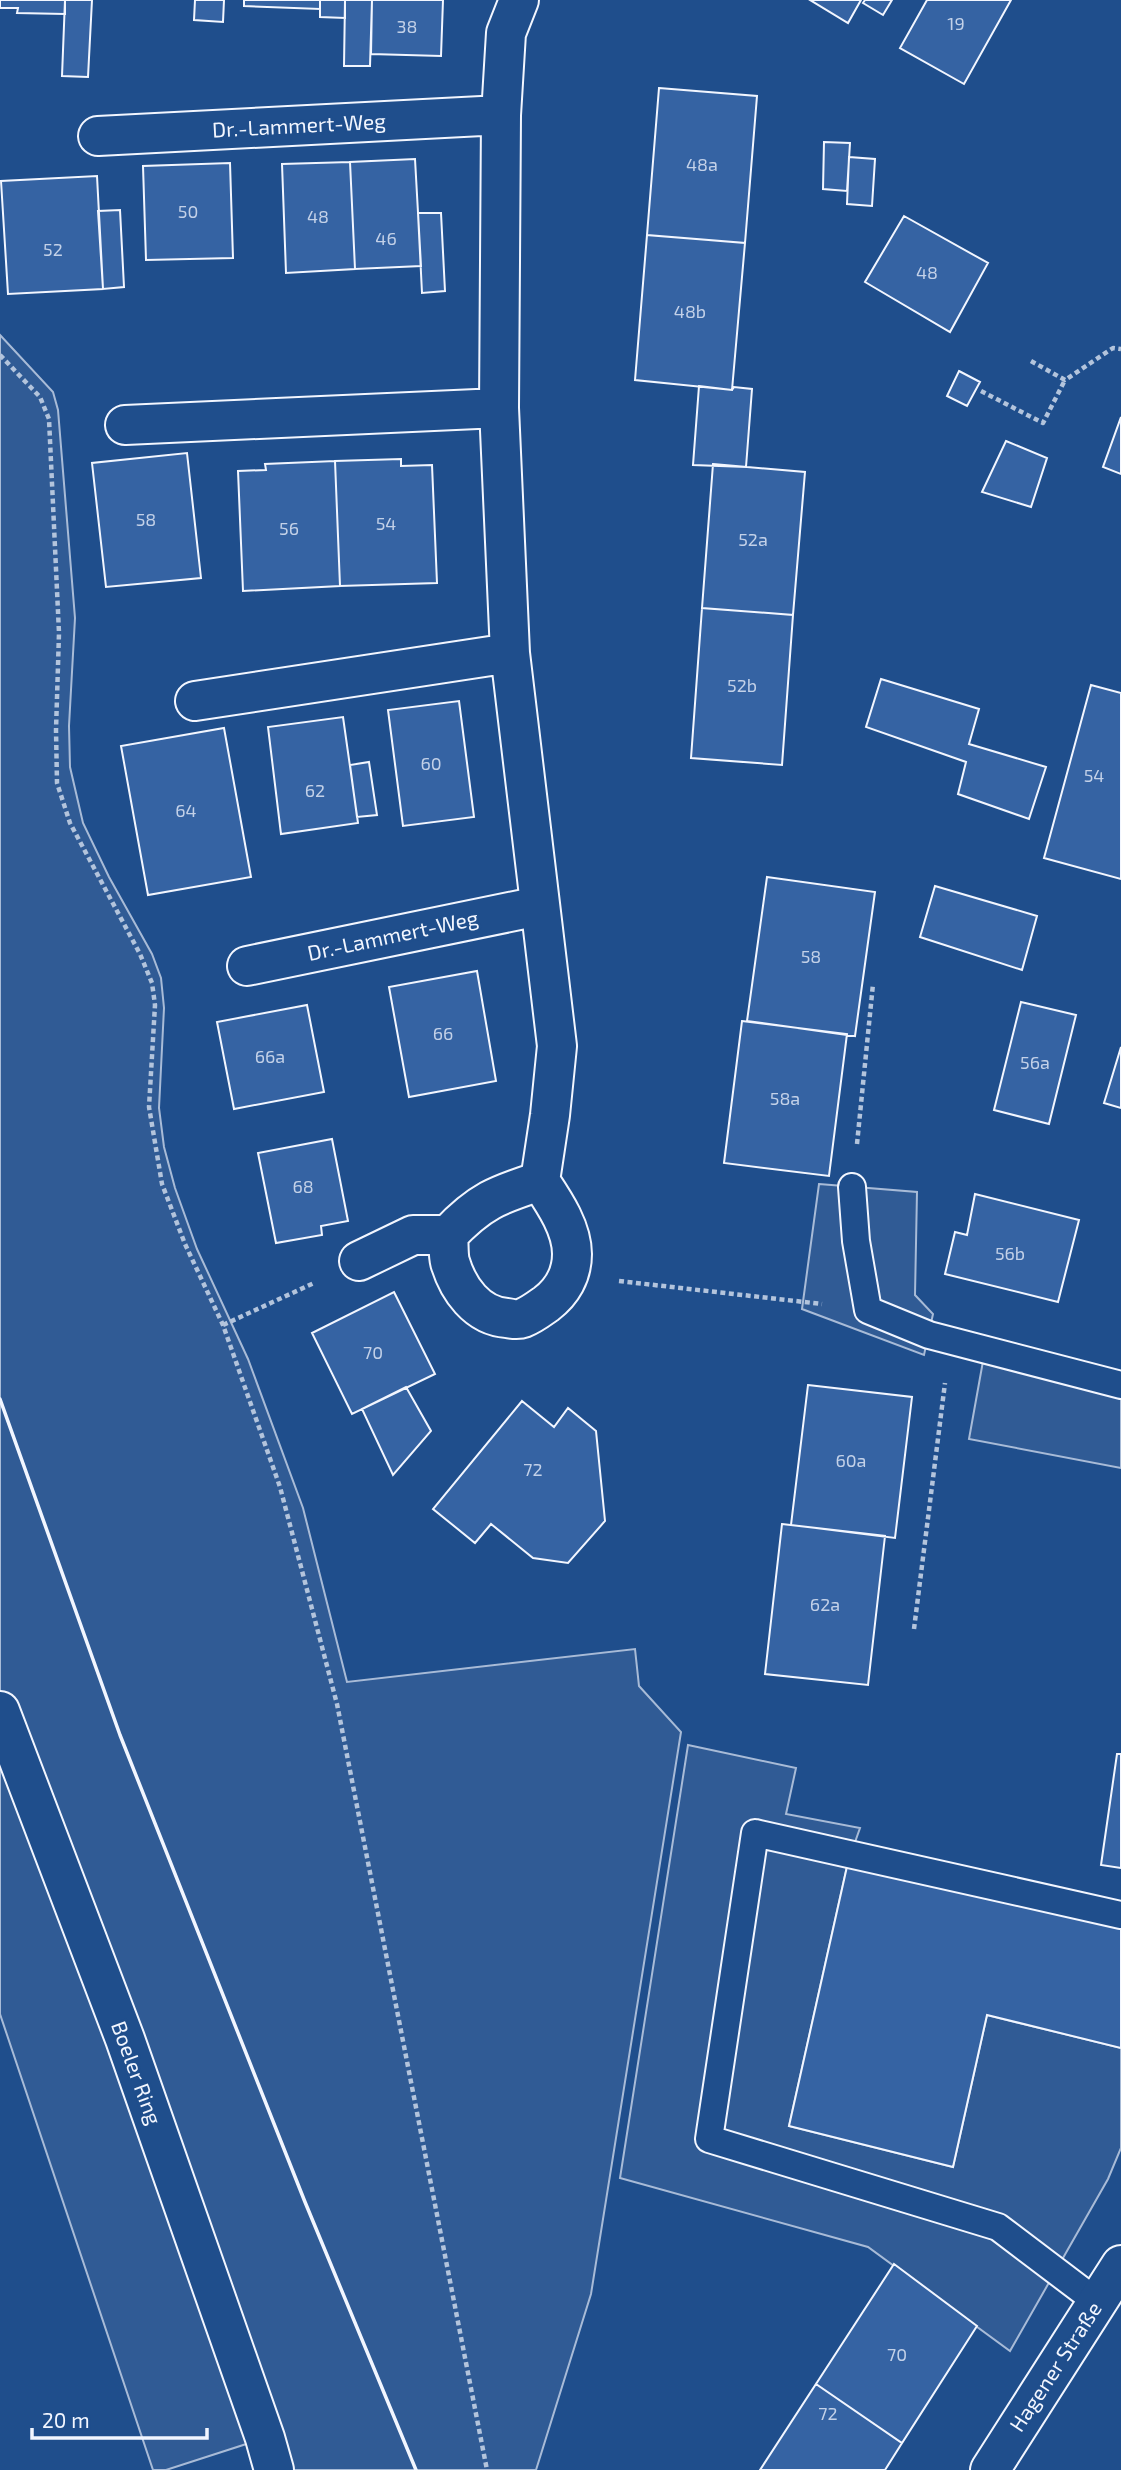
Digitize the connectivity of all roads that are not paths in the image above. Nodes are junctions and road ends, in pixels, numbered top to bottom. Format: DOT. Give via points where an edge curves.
graph roads {
  1 [pos="519,0"];
  2 [pos="501,115"];
  3 [pos="98,136"];
  4 [pos="499,408"];
  5 [pos="125,425"];
  6 [pos="510,653"];
  7 [pos="195,701"];
  8 [pos="539,906"];
  9 [pos="247,966"];
  10 [pos="540,1181"];
  11 [pos="852,1187"];
  12 [pos="448,1235"];
  13 [pos="359,1261"];
  14 [pos="1121,1385"];
  15 [pos="0,1711"];
  16 [pos="1121,1915"];
  17 [pos="1121,2264"];
  18 [pos="1097,2302"];
  19 [pos="269,2454"];
  20 [pos="288,2470"];
  21 [pos="990,2470"];
  1 -- 2 [label="street" via="506,33"];
  2 -- 3 [label="street, Dr.-Lammert-Weg"];
  2 -- 4 [label="street"];
  4 -- 5 [label="street"];
  4 -- 6 [label="street"];
  6 -- 7 [label="street"];
  6 -- 8 [label="street"];
  8 -- 9 [label="street, Dr.-Lammert-Weg"];
  8 -- 10 [label="street" via="556,1046"];
  10 -- 12 [label="street" via="486,1201"];
  10 -- 12 [label="street" via="567,1230 572,1252 569,1276 557,1296 538,1310 520,1320 495,1317 472,1303 449,1260"];
  11 -- 14 [label="lane" via="868,1310 929,1335"];
  12 -- 13 [label="street" via="413,1235"];
  15 -- 19 [label="street, Boeler Ring" via="125,2039"];
  16 -- 18 [label="lane" via="755,1833 709,2139 998,2227"];
  17 -- 18 [label="street, Hagener Straße"];
  18 -- 21 [label="street, Hagener Straße"];
  19 -- 20 [label="street, Boeler Ring"];
}
